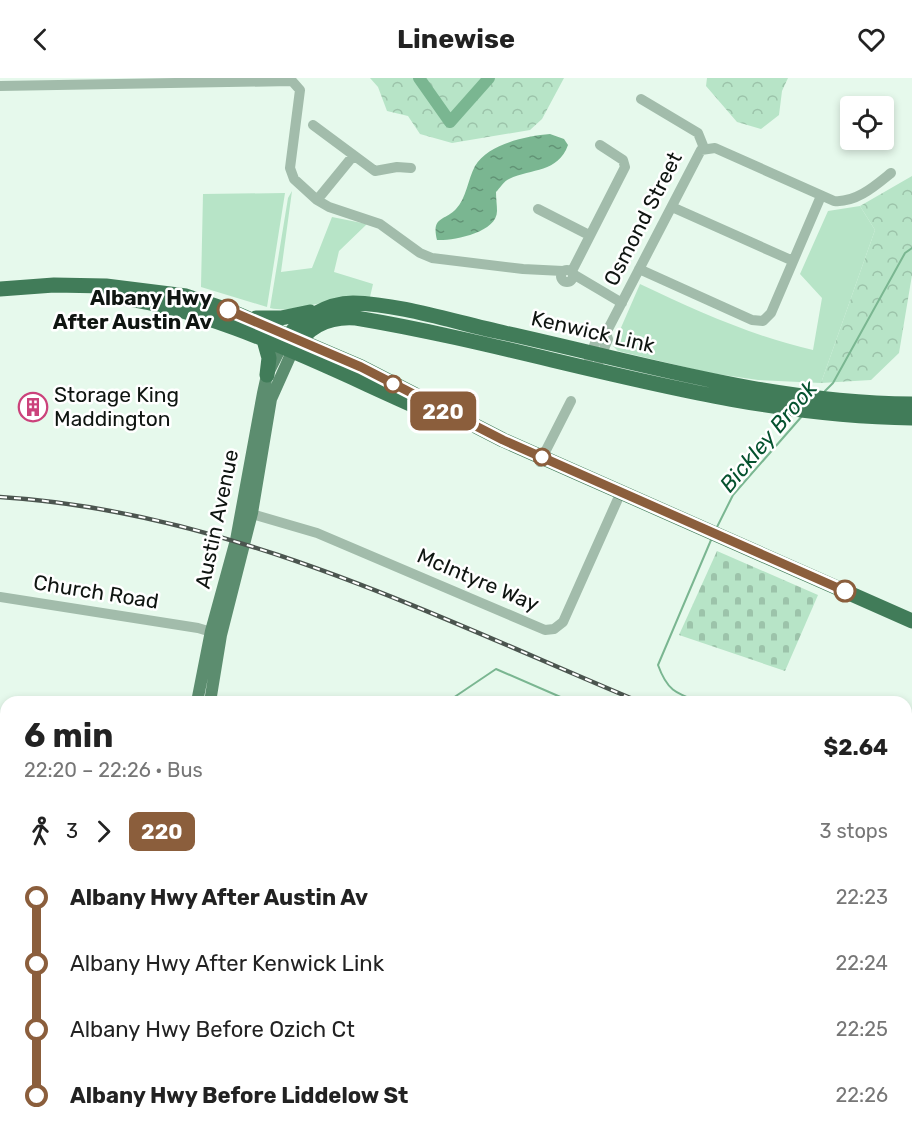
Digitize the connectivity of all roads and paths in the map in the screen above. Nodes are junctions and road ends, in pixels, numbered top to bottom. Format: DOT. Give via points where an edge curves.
graph roads {
  1 [pos="0,86"];
  2 [pos="642,99"];
  3 [pos="313,125"];
  4 [pos="704,148"];
  5 [pos="602,150"];
  6 [pos="352,156"];
  7 [pos="411,168"];
  8 [pos="891,173"];
  9 [pos="821,196"];
  10 [pos="317,200"];
  11 [pos="672,207"];
  12 [pos="544,208"];
  13 [pos="589,235"];
  14 [pos="794,261"];
  15 [pos="639,269"];
  16 [pos="567,272"];
  17 [pos="1,290"];
  18 [pos="622,303"];
  19 [pos="343,311"];
  20 [pos="250,318"];
  21 [pos="264,340"];
  22 [pos="290,343"];
  23 [pos="322,350"];
  24 [pos="593,362"];
  25 [pos="267,375"];
  26 [pos="572,400"];
  27 [pos="912,404"];
  28 [pos="847,409"];
  29 [pos="912,418"];
  30 [pos="541,459"];
  31 [pos="620,494"];
  32 [pos="247,512"];
  33 [pos="721,540"];
  34 [pos="0,597"];
  35 [pos="912,621"];
  36 [pos="912,628"];
  37 [pos="216,633"];
  38 [pos="199,696"];
  39 [pos="211,696"];
  1 -- 10 [label="street" via="286,80 297,84 300,95 290,168 298,183"];
  2 -- 4 [label="street" via="698,133"];
  3 -- 6 [label="street"];
  4 -- 9 [label="street, Osmond Street" via="716,148"];
  4 -- 11 [label="street, Osmond Street"];
  5 -- 13 [label="street" via="623,160 625,167"];
  6 -- 7 [label="street" via="375,171"];
  6 -- 10 [label="street"];
  8 -- 9 [label="street, Osmond Street" via="851,200 834,201"];
  9 -- 14 [label="street"];
  10 -- 16 [label="street" via="373,220 432,258"];
  11 -- 14 [label="street"];
  11 -- 15 [label="street, Osmond Street"];
  12 -- 13 [label="street"];
  13 -- 16 [label="street"];
  14 -- 15 [label="street" via="771,313 763,321"];
  15 -- 18 [label="street, Osmond Street"];
  16 -- 18 [label="street"];
  17 -- 20 [label="highway" via="79,285 147,291 195,299"];
  17 -- 21 [label="highway" via="118,298 197,316"];
  18 -- 24 [label="street, Osmond Street" via="606,333 599,337"];
  19 -- 20 [label="highway"];
  19 -- 22 [label="highway, Kenwick Link" via="314,315"];
  19 -- 23 [label="highway" via="322,329"];
  19 -- 24 [label="highway, Kenwick Link" via="397,310"];
  20 -- 22 [label="highway"];
  21 -- 22 [label="highway"];
  21 -- 25 [label="highway" via="269,361"];
  22 -- 23 [label="highway"];
  22 -- 25 [label="main road, Austin Avenue"];
  22 -- 30 [label="highway"];
  22 -- 32 [label="main road, Austin Avenue" via="271,399"];
  23 -- 30 [label="highway"];
  24 -- 28 [label="highway, Kenwick Link" via="757,398"];
  25 -- 32 [label="main road, Austin Avenue"];
  26 -- 30 [label="street"];
  27 -- 28 [label="highway, Kenwick Link"];
  28 -- 29 [label="highway, Kenwick Link"];
  30 -- 31 [label="highway"];
  31 -- 32 [label="street, McIntyre Way" via="563,622 545,630 317,533"];
  31 -- 33 [label="highway"];
  32 -- 37 [label="main road, Austin Avenue"];
  33 -- 35 [label="highway"];
  33 -- 36 [label="highway"];
  34 -- 37 [label="street, Church Road"];
  37 -- 38 [label="main road, Austin Avenue"];
  37 -- 39 [label="main road, Austin Avenue"];
}
